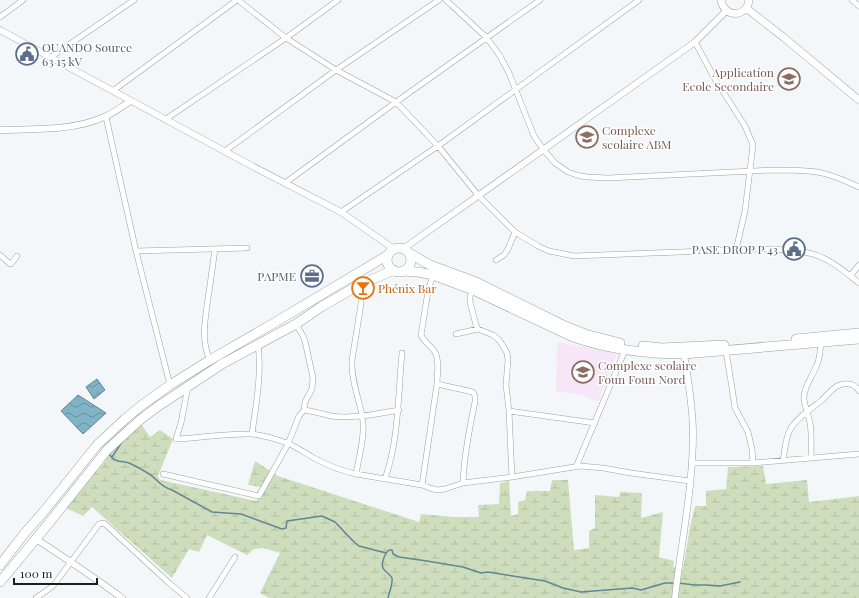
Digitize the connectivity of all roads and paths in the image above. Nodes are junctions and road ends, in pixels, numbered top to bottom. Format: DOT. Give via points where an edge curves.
graph roads {
  1 [pos="23,0"];
  2 [pos="134,0"];
  3 [pos="238,0"];
  4 [pos="338,0"];
  5 [pos="439,0"];
  6 [pos="446,0"];
  7 [pos="540,0"];
  8 [pos="639,0"];
  9 [pos="721,0"];
  10 [pos="749,0"];
  11 [pos="852,0"];
  12 [pos="859,6"];
  13 [pos="746,8"];
  14 [pos="726,11"];
  15 [pos="0,17"];
  16 [pos="0,30"];
  17 [pos="286,38"];
  18 [pos="487,38"];
  19 [pos="695,42"];
  20 [pos="52,57"];
  21 [pos="336,70"];
  22 [pos="516,89"];
  23 [pos="114,90"];
  24 [pos="859,100"];
  25 [pos="131,101"];
  26 [pos="396,102"];
  27 [pos="106,117"];
  28 [pos="166,119"];
  29 [pos="0,130"];
  30 [pos="438,146"];
  31 [pos="543,149"];
  32 [pos="225,151"];
  33 [pos="750,171"];
  34 [pos="285,183"];
  35 [pos="859,187"];
  36 [pos="478,196"];
  37 [pos="341,212"];
  38 [pos="515,232"];
  39 [pos="247,248"];
  40 [pos="215,249"];
  41 [pos="736,250"];
  42 [pos="136,251"];
  43 [pos="399,251"];
  44 [pos="0,255"];
  45 [pos="17,256"];
  46 [pos="496,260"];
  47 [pos="859,265"];
  48 [pos="398,271"];
  49 [pos="433,275"];
  50 [pos="850,276"];
  51 [pos="859,283"];
  52 [pos="358,284"];
  53 [pos="473,290"];
  54 [pos="296,324"];
  55 [pos="478,329"];
  56 [pos="859,333"];
  57 [pos="456,334"];
  58 [pos="859,339"];
  59 [pos="821,343"];
  60 [pos="258,344"];
  61 [pos="625,350"];
  62 [pos="726,351"];
  63 [pos="402,353"];
  64 [pos="684,354"];
  65 [pos="210,360"];
  66 [pos="437,384"];
  67 [pos="170,385"];
  68 [pos="188,386"];
  69 [pos="859,391"];
  70 [pos="304,410"];
  71 [pos="398,410"];
  72 [pos="509,411"];
  73 [pos="808,412"];
  74 [pos="362,416"];
  75 [pos="595,423"];
  76 [pos="252,434"];
  77 [pos="288,444"];
  78 [pos="859,454"];
  79 [pos="811,458"];
  80 [pos="783,460"];
  81 [pos="692,463"];
  82 [pos="753,463"];
  83 [pos="576,467"];
  84 [pos="163,474"];
  85 [pos="356,474"];
  86 [pos="512,477"];
  87 [pos="385,479"];
  88 [pos="690,481"];
  89 [pos="463,484"];
  90 [pos="422,485"];
  91 [pos="36,539"];
  92 [pos="235,557"];
  93 [pos="71,561"];
  94 [pos="0,565"];
  95 [pos="0,582"];
  96 [pos="36,598"];
  97 [pos="122,598"];
  98 [pos="187,598"];
  99 [pos="209,598"];
  100 [pos="675,598"];
  1 -- 15 [label="street"];
  2 -- 20 [label="street"];
  3 -- 17 [label="street"];
  3 -- 23 [label="street"];
  4 -- 17 [label="street"];
  5 -- 21 [label="street"];
  6 -- 18 [label="street"];
  7 -- 18 [label="street"];
  8 -- 22 [label="street"];
  9 -- 14 [label="main road"];
  10 -- 13 [label="main road"];
  11 -- 12 [label="street"];
  13 -- 14 [label="main road" via="739,13"];
  13 -- 24 [label="main road"];
  14 -- 19 [label="street"];
  16 -- 20 [label="street"];
  17 -- 21 [label="street"];
  17 -- 28 [label="street"];
  18 -- 22 [label="street" via="503,62"];
  18 -- 26 [label="street"];
  19 -- 31 [label="street"];
  19 -- 33 [label="street" via="750,136"];
  20 -- 23 [label="street"];
  21 -- 26 [label="street"];
  21 -- 32 [label="street"];
  22 -- 30 [label="street"];
  22 -- 31 [label="street" via="534,136"];
  23 -- 25 [label="street"];
  25 -- 27 [label="street"];
  25 -- 28 [label="street"];
  26 -- 30 [label="street"];
  26 -- 34 [label="street"];
  27 -- 29 [label="street" via="69,127"];
  27 -- 42 [label="street"];
  28 -- 32 [label="street"];
  30 -- 36 [label="street"];
  30 -- 37 [label="street"];
  31 -- 33 [label="street" via="563,169 587,178"];
  31 -- 36 [label="street"];
  32 -- 34 [label="street"];
  33 -- 35 [label="street" via="818,172"];
  33 -- 41 [label="street" via="745,211"];
  34 -- 37 [label="street"];
  36 -- 38 [label="street"];
  36 -- 43 [label="street"];
  37 -- 43 [label="street"];
  38 -- 41 [label="street" via="549,251 574,256"];
  38 -- 46 [label="street" via="504,255"];
  39 -- 40 [label="street"];
  40 -- 42 [label="street"];
  40 -- 65 [label="street" via="205,319 206,350"];
  41 -- 50 [label="street" via="786,250 809,253 834,264"];
  42 -- 67 [label="street"];
  43 -- 48 [label="highway" via="388,262"];
  43 -- 48 [label="highway" via="410,256 410,264"];
  43 -- 56 [label="highway" via="476,282 584,334 622,344 662,348 690,347"];
  43 -- 65 [label="highway"];
  44 -- 45 [label="street" via="8,264"];
  47 -- 50 [label="street"];
  48 -- 49 [label="highway"];
  48 -- 52 [label="highway"];
  49 -- 53 [label="highway"];
  49 -- 66 [label="street" via="422,335 437,359"];
  50 -- 51 [label="street"];
  52 -- 54 [label="highway"];
  52 -- 74 [label="street" via="361,304 352,368"];
  53 -- 55 [label="street" via="470,302"];
  53 -- 61 [label="highway" via="573,337"];
  54 -- 60 [label="highway"];
  54 -- 70 [label="street" via="305,341 313,378 312,389"];
  55 -- 57 [label="street"];
  55 -- 72 [label="street" via="499,340 507,353 506,385"];
  58 -- 59 [label="highway"];
  59 -- 62 [label="highway"];
  59 -- 73 [label="street" via="817,367 806,386 804,396"];
  60 -- 68 [label="highway"];
  60 -- 76 [label="street" via="258,387"];
  61 -- 64 [label="highway"];
  61 -- 75 [label="street"];
  62 -- 64 [label="highway"];
  62 -- 82 [label="street" via="735,408 748,432"];
  63 -- 71 [label="street"];
  64 -- 81 [label="street" via="691,404"];
  65 -- 67 [label="highway"];
  66 -- 89 [label="street" via="473,392 475,396 466,442"];
  66 -- 90 [label="street"];
  67 -- 94 [label="highway" via="125,419 97,445"];
  68 -- 76 [label="street" via="176,439"];
  68 -- 91 [label="highway" via="141,419 107,450"];
  69 -- 73 [label="street" via="857,387 847,384 837,387"];
  70 -- 74 [label="street" via="331,416"];
  70 -- 77 [label="street"];
  71 -- 74 [label="street"];
  71 -- 87 [label="street" via="392,457"];
  72 -- 75 [label="street"];
  72 -- 86 [label="street"];
  73 -- 79 [label="street" via="812,433"];
  73 -- 80 [label="street" via="790,430"];
  74 -- 85 [label="street" via="361,450"];
  75 -- 83 [label="street"];
  76 -- 77 [label="street"];
  77 -- 84 [label="street" via="259,496"];
  77 -- 85 [label="street" via="330,465"];
  78 -- 79 [label="street"];
  79 -- 80 [label="street"];
  80 -- 82 [label="street"];
  81 -- 82 [label="street"];
  81 -- 88 [label="street"];
  83 -- 86 [label="street"];
  83 -- 88 [label="street" via="603,468"];
  85 -- 87 [label="street"];
  86 -- 89 [label="street"];
  87 -- 90 [label="street"];
  88 -- 100 [label="street"];
  89 -- 90 [label="street" via="437,490"];
  91 -- 93 [label="street"];
  91 -- 95 [label="highway"];
  92 -- 99 [label="street"];
  93 -- 96 [label="street" via="53,586"];
  93 -- 97 [label="street"];
  93 -- 98 [label="street" via="99,524 104,523"];
}
